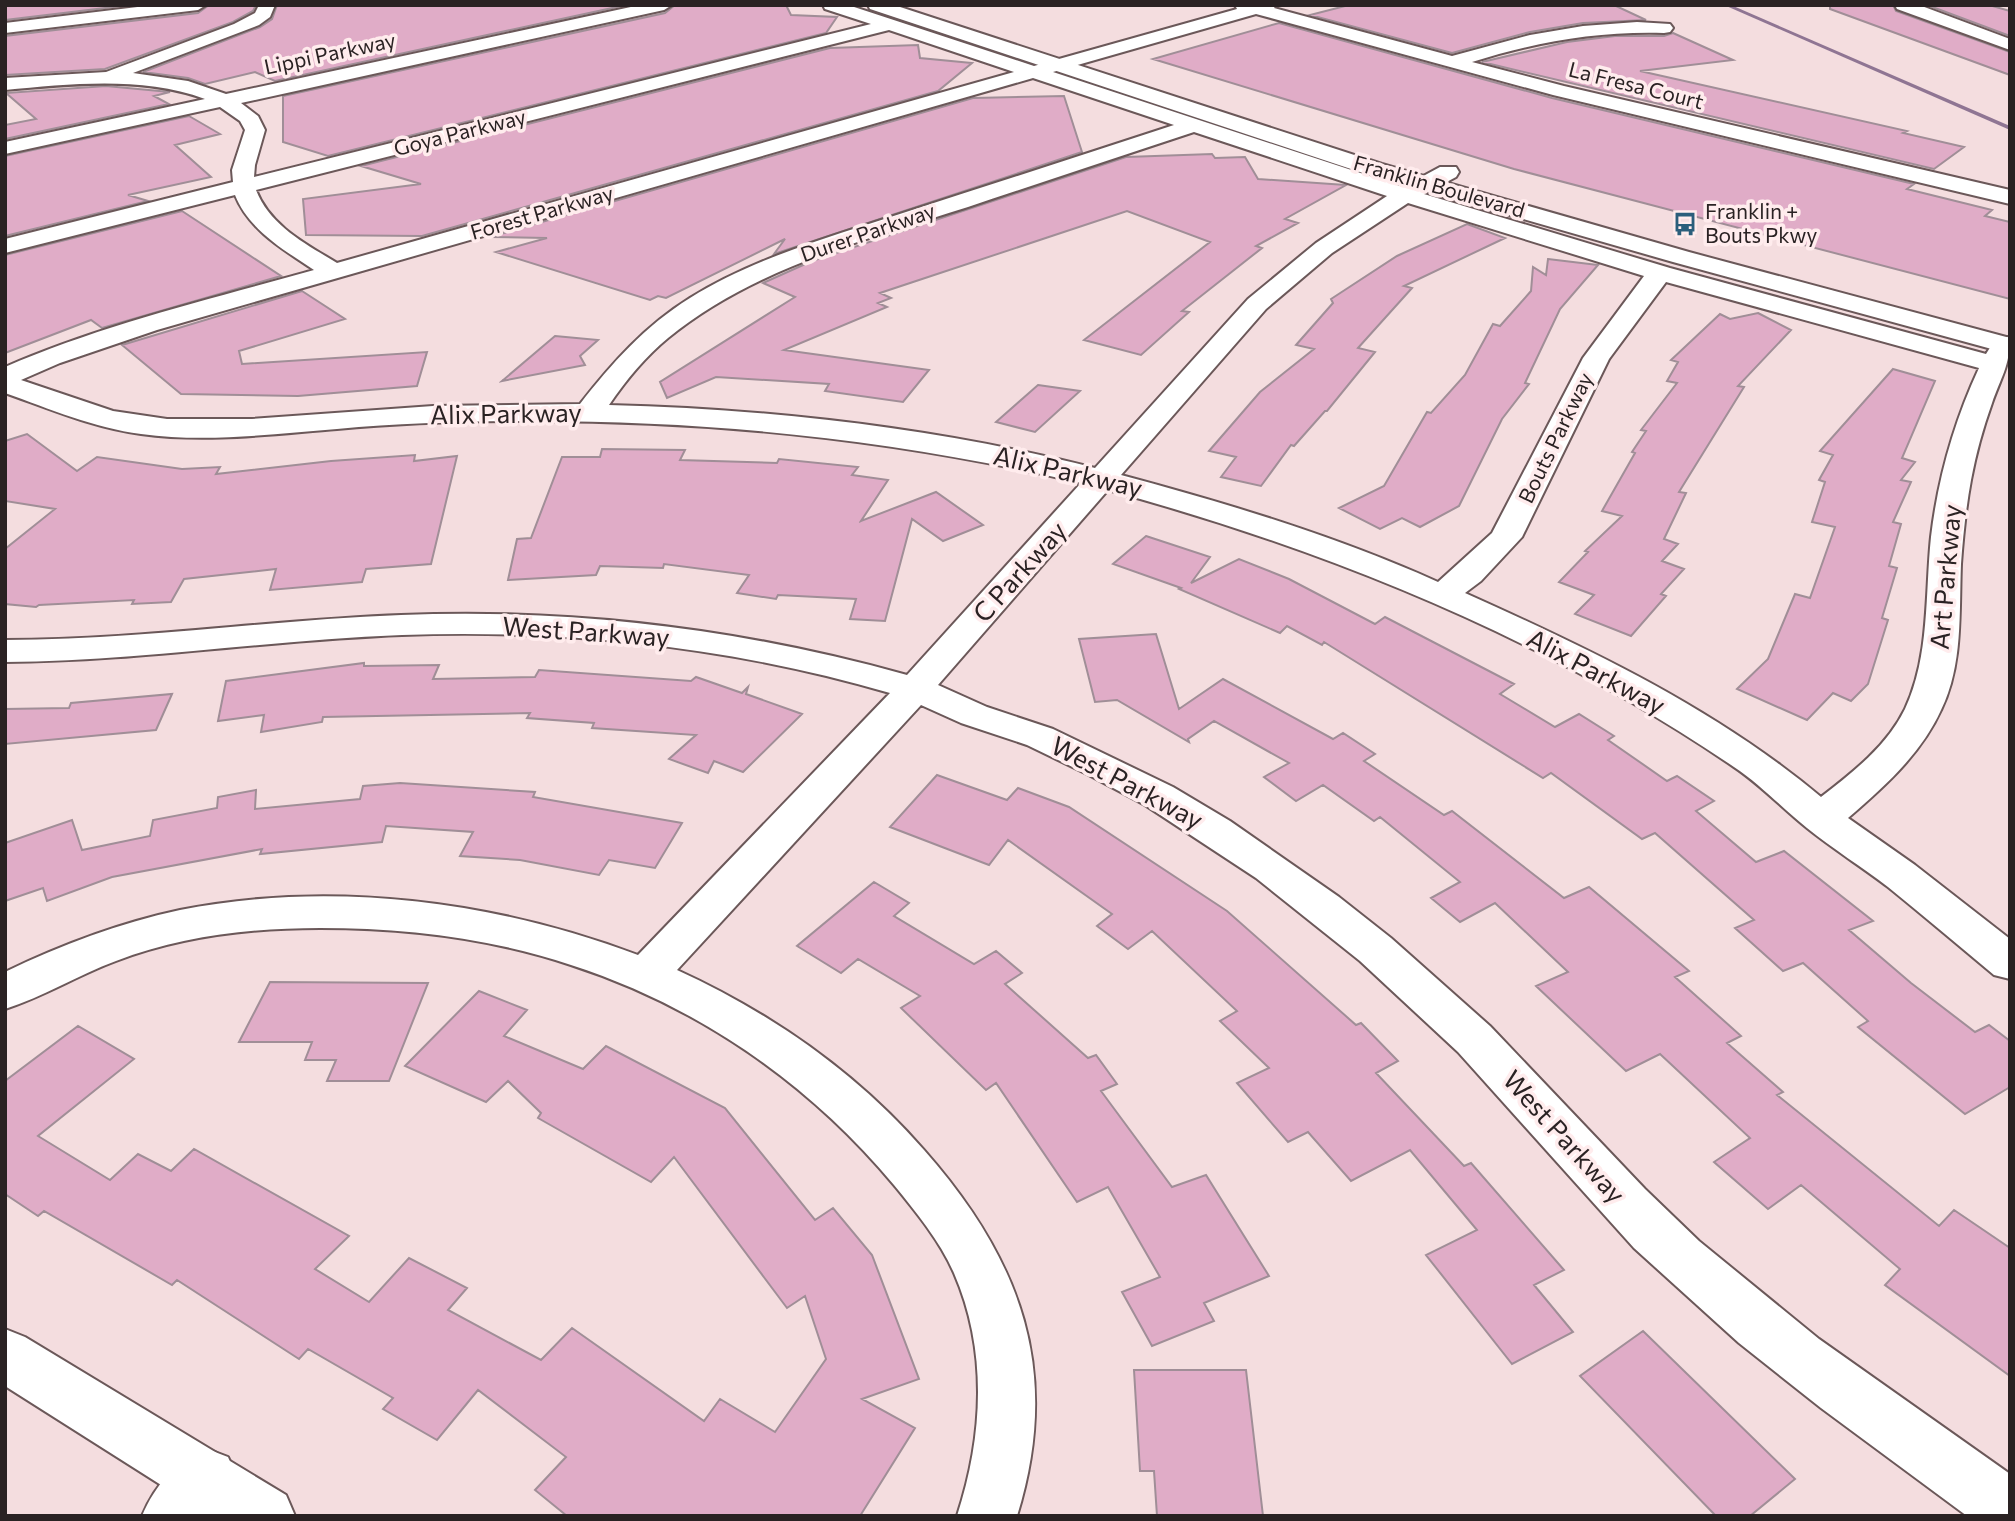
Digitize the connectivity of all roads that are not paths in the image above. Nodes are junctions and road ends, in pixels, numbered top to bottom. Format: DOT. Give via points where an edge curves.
graph roads {
  1 [pos="198,5"];
  2 [pos="267,5"];
  3 [pos="664,5"];
  4 [pos="831,5"];
  5 [pos="876,5"];
  6 [pos="1903,5"];
  7 [pos="1255,6"];
  8 [pos="917,12"];
  9 [pos="888,25"];
  10 [pos="5,28"];
  11 [pos="1664,29"];
  12 [pos="2010,45"];
  13 [pos="1083,58"];
  14 [pos="1452,62"];
  15 [pos="1057,66"];
  16 [pos="1032,73"];
  17 [pos="107,79"];
  18 [pos="5,84"];
  19 [pos="223,100"];
  20 [pos="1191,126"];
  21 [pos="5,148"];
  22 [pos="1427,184"];
  23 [pos="244,188"];
  24 [pos="2010,197"];
  25 [pos="5,246"];
  26 [pos="334,272"];
  27 [pos="1661,273"];
  28 [pos="2004,345"];
  29 [pos="5,377"];
  30 [pos="5,384"];
  31 [pos="589,412"];
  32 [pos="1104,477"];
  33 [pos="1443,594"];
  34 [pos="5,651"];
  35 [pos="915,689"];
  36 [pos="1821,818"];
  37 [pos="2010,963"];
  38 [pos="647,974"];
  39 [pos="5,992"];
  40 [pos="5,1356"];
  41 [pos="190,1497"];
  42 [pos="2010,1510"];
  43 [pos="265,1516"];
  44 [pos="987,1516"];
  1 -- 10 [label="street"];
  2 -- 17 [label="street" via="259,18 240,28 131,66"];
  3 -- 19 [label="street, Lippi Parkway"];
  4 -- 9 [label="street"];
  5 -- 8 [label="street, Franklin Boulevard"];
  6 -- 12 [label="street"];
  7 -- 13 [label="street, Forest Parkway"];
  7 -- 14 [label="street, La Fresa Court"];
  8 -- 9 [label="street, Goya Parkway"];
  8 -- 13 [label="street, Franklin Boulevard"];
  8 -- 15 [label="street, Franklin Boulevard"];
  9 -- 16 [label="street"];
  9 -- 23 [label="street, Goya Parkway"];
  11 -- 14 [label="street" via="1634,26 1586,31"];
  13 -- 15 [label="street, Forest Parkway"];
  13 -- 22 [label="street, Franklin Boulevard"];
  14 -- 24 [label="street, La Fresa Court" via="1651,114"];
  15 -- 16 [label="street, Forest Parkway"];
  15 -- 22 [label="street, Franklin Boulevard"];
  16 -- 20 [label="street"];
  16 -- 26 [label="street, Forest Parkway"];
  17 -- 18 [label="street"];
  17 -- 19 [label="street" via="173,84"];
  19 -- 21 [label="street, Lippi Parkway"];
  19 -- 23 [label="street" via="248,116 256,131 243,171"];
  20 -- 22 [label="street"];
  20 -- 31 [label="street, Durer Parkway" via="813,251 738,281 672,320 636,350"];
  22 -- 27 [label="street"];
  22 -- 28 [label="street, Franklin Boulevard" via="1701,244"];
  22 -- 32 [label="street, C Parkway" via="1341,234 1293,269"];
  23 -- 25 [label="street, Goya Parkway"];
  23 -- 26 [label="street" via="271,229"];
  26 -- 29 [label="street, Forest Parkway" via="82,346"];
  27 -- 28 [label="street"];
  27 -- 33 [label="street, Bouts Parkway" via="1595,358 1506,537"];
  28 -- 36 [label="street, Art Parkway" via="1985,380 1963,449 1945,562 1942,651 1923,710 1861,787"];
  30 -- 31 [label="street, Alix Parkway" via="115,421 169,428 231,429 412,415"];
  31 -- 32 [label="street, Alix Parkway" via="849,430"];
  32 -- 33 [label="street, Alix Parkway" via="1266,525"];
  32 -- 35 [label="street, C Parkway"];
  33 -- 36 [label="street, Alix Parkway" via="1657,703 1751,759"];
  34 -- 35 [label="street, West Parkway" via="117,650 367,627 529,625 698,641"];
  35 -- 38 [label="street, C Parkway"];
  35 -- 42 [label="street, West Parkway" via="1039,737 1137,784 1235,842 1332,912 1479,1044 1622,1202 1679,1257 1815,1370"];
  36 -- 37 [label="street, Alix Parkway"];
  38 -- 39 [label="street" via="596,954 453,921 351,913 265,914 172,928 104,947"];
  38 -- 44 [label="street" via="769,1038 837,1092 884,1136 951,1221 978,1267 997,1319 1007,1377 1006,1439"];
  40 -- 41 [label="street"];
  41 -- 43 [label="street"];
}
